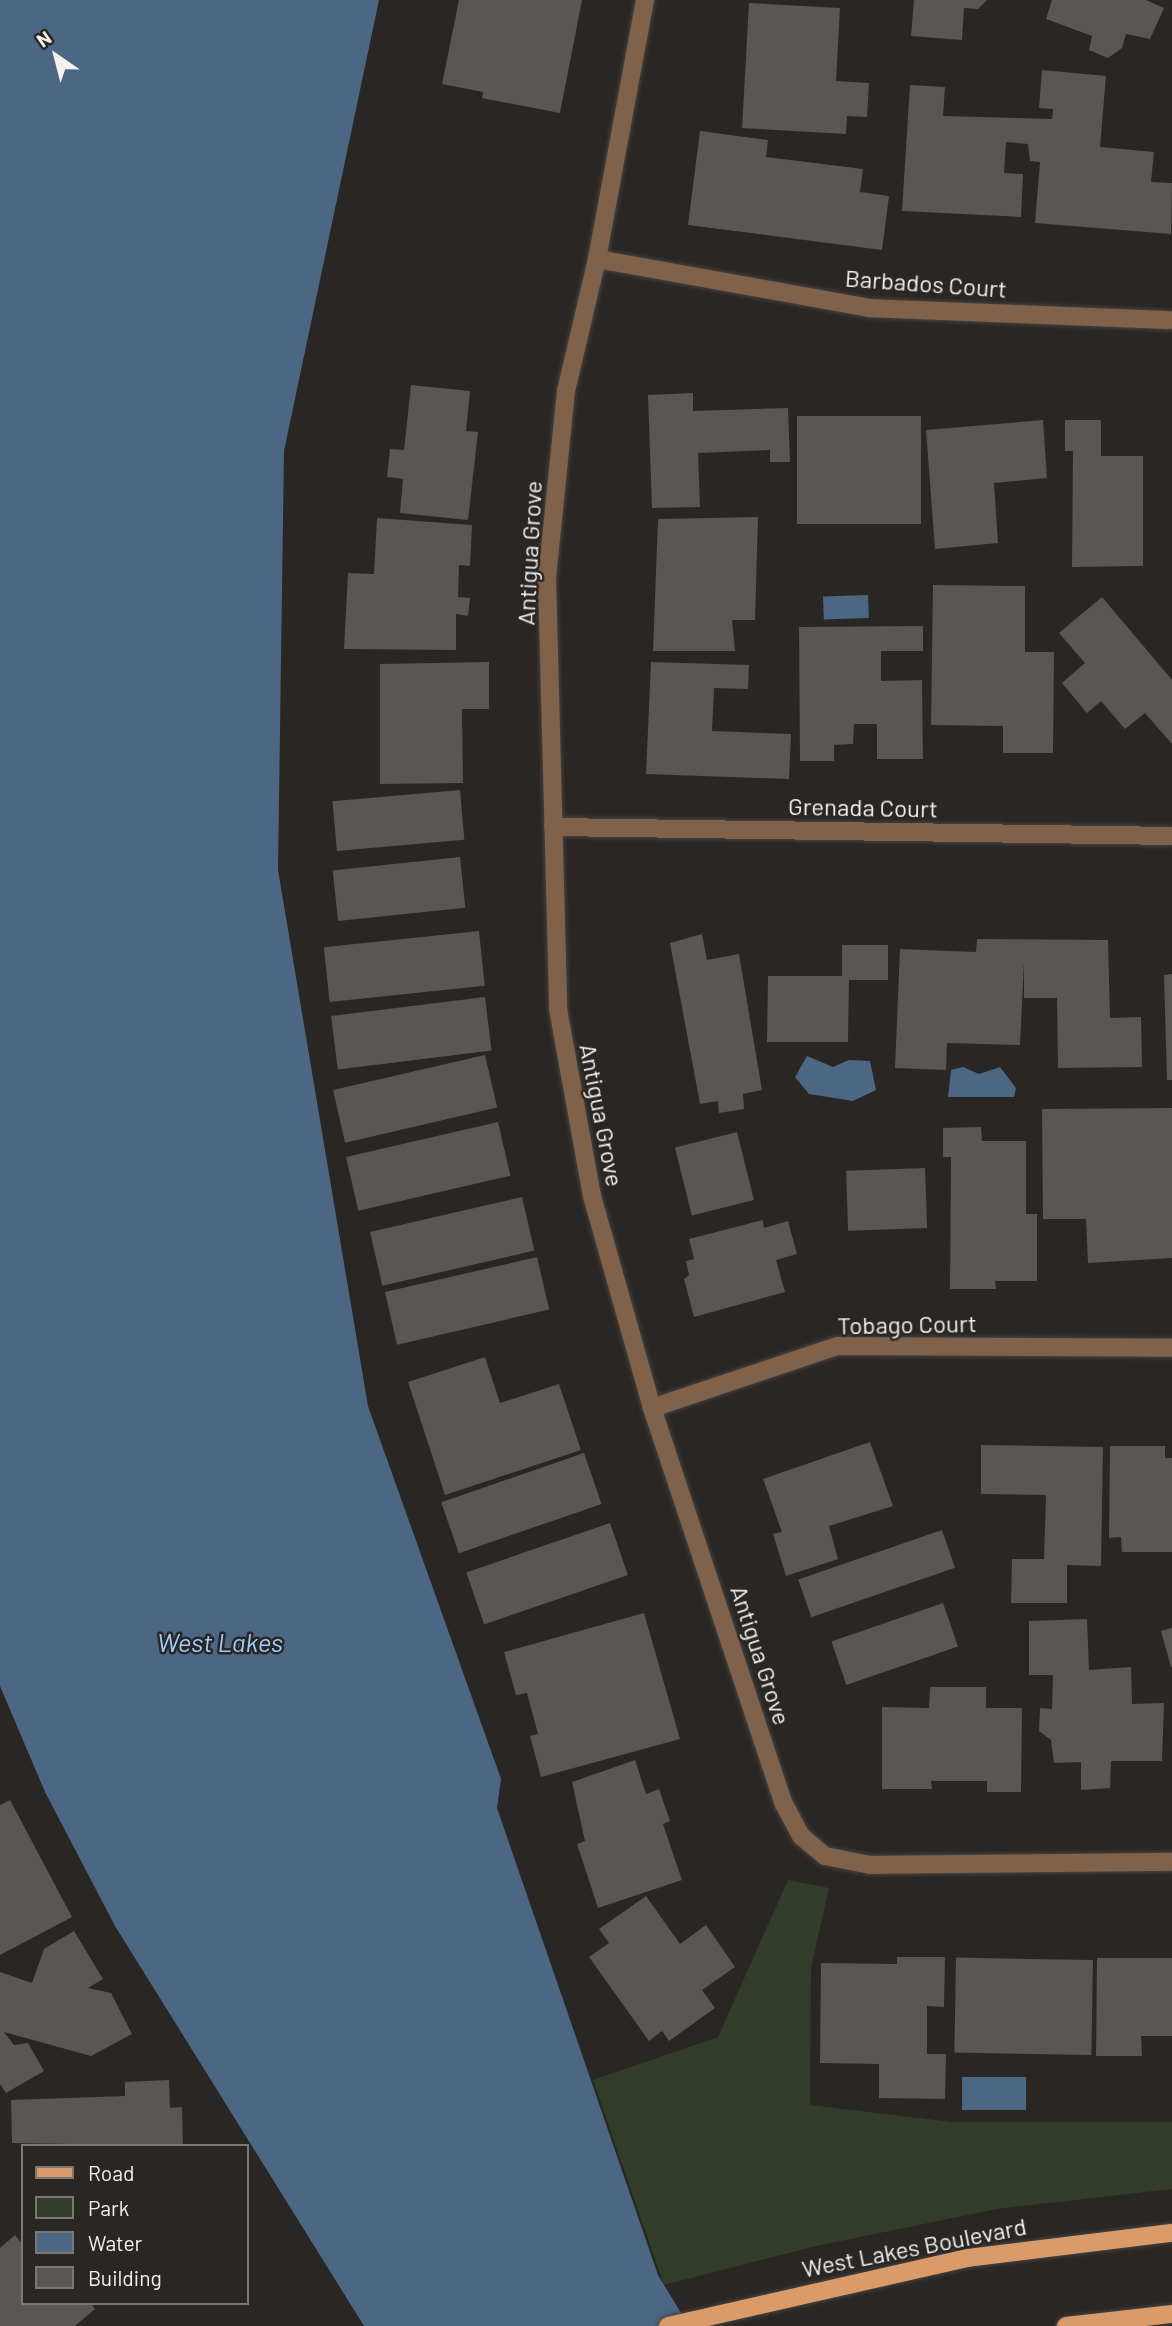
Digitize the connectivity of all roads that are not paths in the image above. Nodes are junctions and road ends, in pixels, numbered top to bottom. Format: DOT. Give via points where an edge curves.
graph roads {
  1 [pos="645,0"];
  2 [pos="597,259"];
  3 [pos="1170,320"];
  4 [pos="553,827"];
  5 [pos="1172,836"];
  6 [pos="1172,1348"];
  7 [pos="652,1408"];
  8 [pos="1172,1862"];
  9 [pos="1172,2232"];
  10 [pos="1172,2314"];
  11 [pos="668,2326"];
  12 [pos="1066,2326"];
  1 -- 2 [label="street, Antigua Grove"];
  2 -- 3 [label="street, Barbados Court" via="869,308"];
  2 -- 4 [label="street, Antigua Grove" via="566,391 547,579"];
  4 -- 5 [label="street, Grenada Court"];
  4 -- 7 [label="street, Antigua Grove" via="558,1009 592,1196"];
  6 -- 7 [label="street, Tobago Court" via="837,1346"];
  7 -- 8 [label="street, Antigua Grove" via="784,1804 801,1836 825,1856 870,1865"];
  9 -- 11 [label="main road, West Lakes Boulevard" via="967,2258"];
  10 -- 12 [label="main road"];
}
